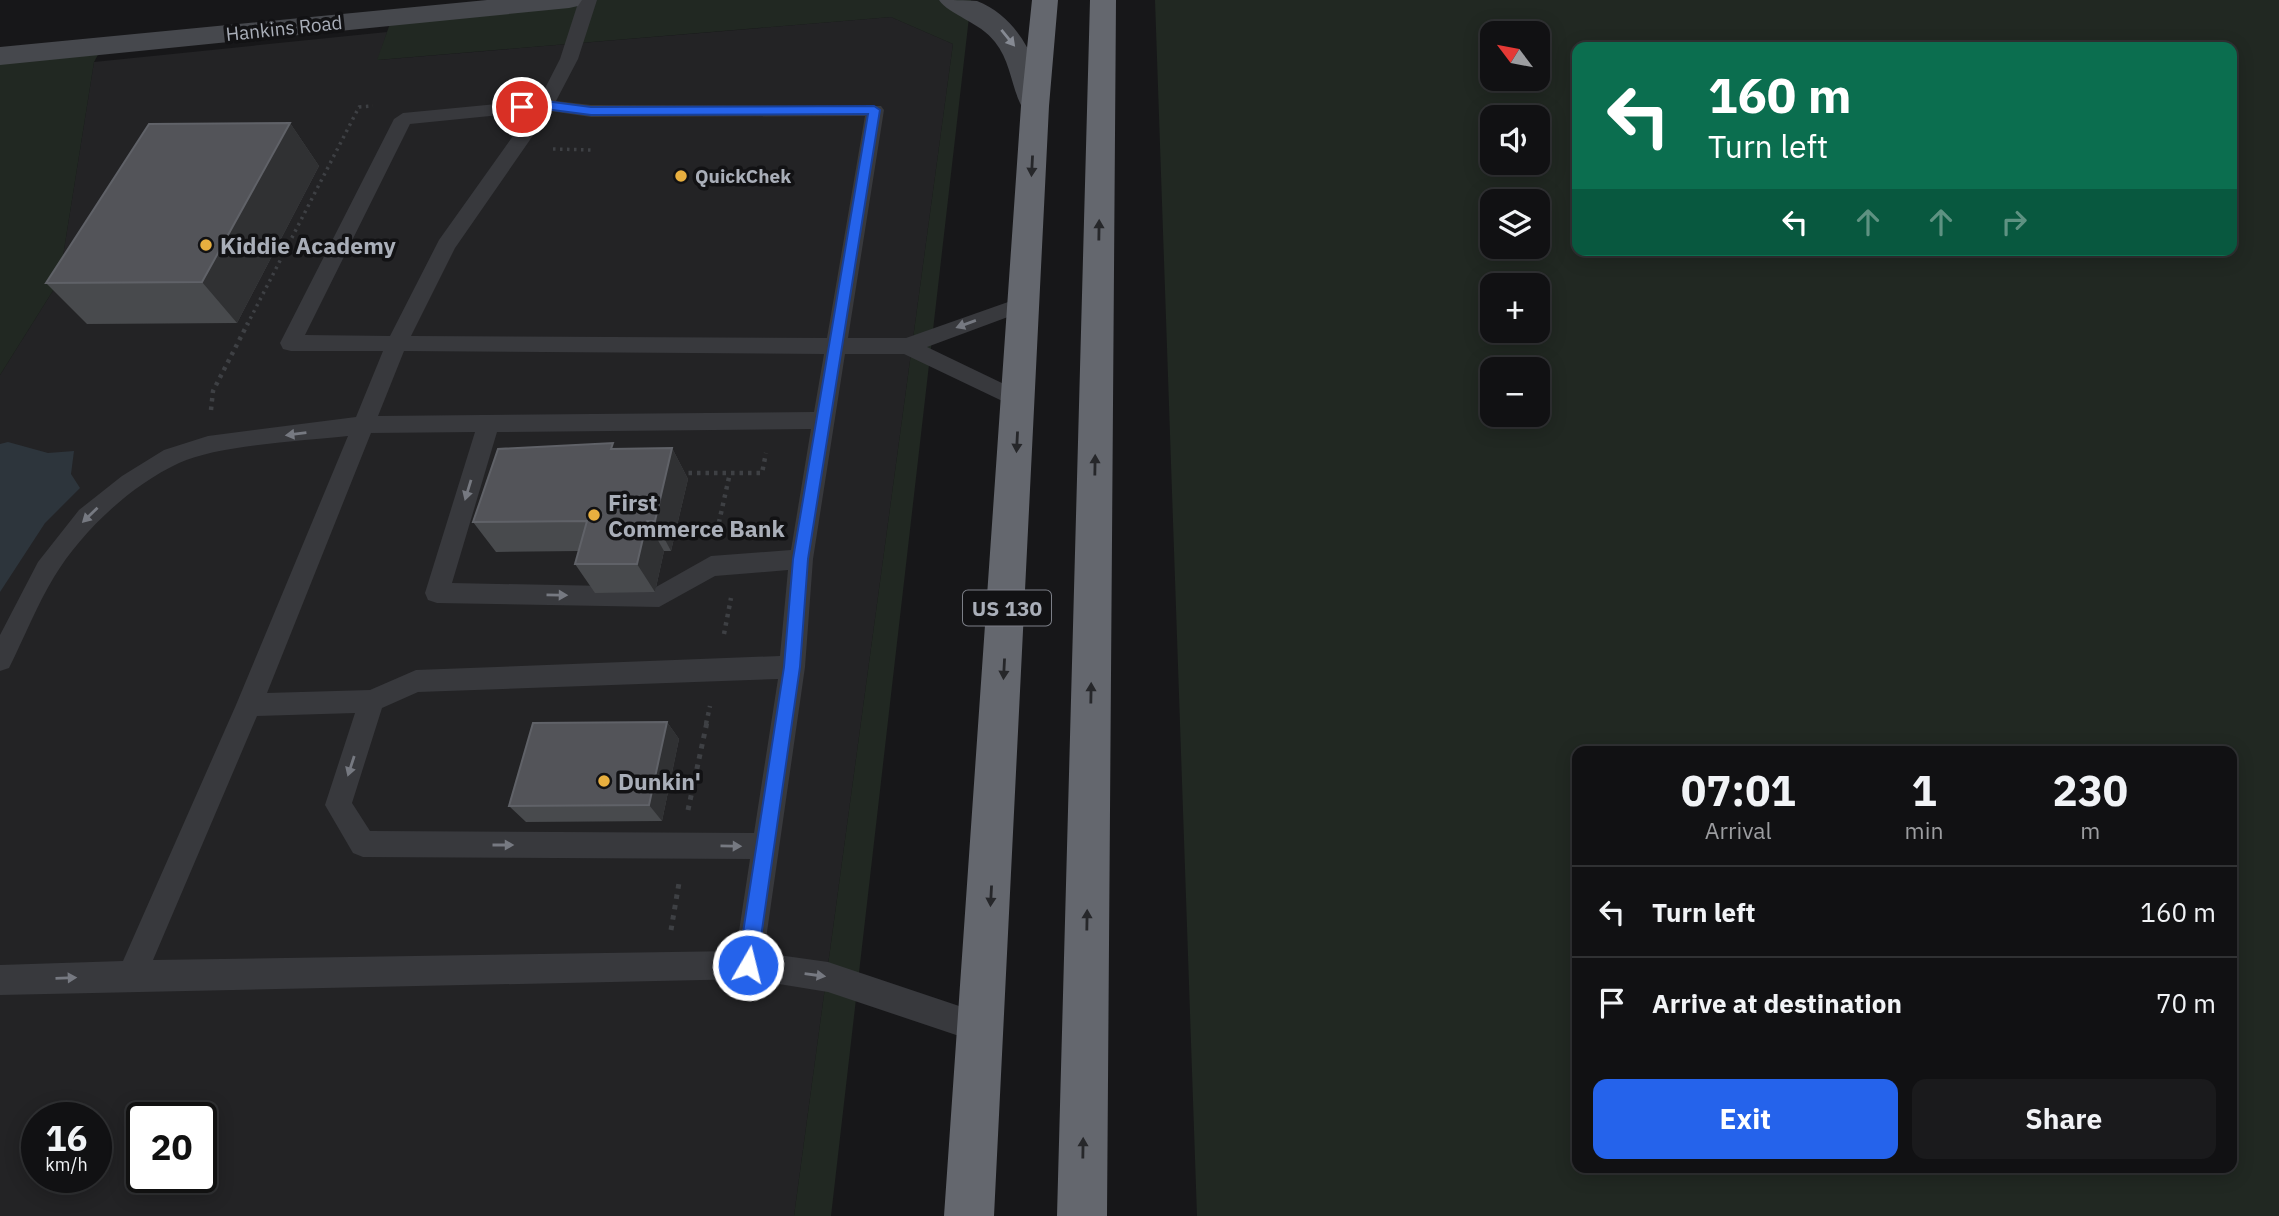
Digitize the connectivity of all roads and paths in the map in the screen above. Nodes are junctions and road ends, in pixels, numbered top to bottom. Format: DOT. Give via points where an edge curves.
graph roads {
  1 [pos="569,0"];
  2 [pos="588,0"];
  3 [pos="952,0"];
  4 [pos="1045,0"];
  5 [pos="1103,0"];
  6 [pos="0,56"];
  7 [pos="545,105"];
  8 [pos="1035,106"];
  9 [pos="549,149"];
  10 [pos="591,150"];
  11 [pos="1025,303"];
  12 [pos="396,344"];
  13 [pos="836,346"];
  14 [pos="907,346"];
  15 [pos="1019,401"];
  16 [pos="825,420"];
  17 [pos="363,425"];
  18 [pos="488,425"];
  19 [pos="769,442"];
  20 [pos="677,473"];
  21 [pos="730,473"];
  22 [pos="715,539"];
  23 [pos="801,559"];
  24 [pos="732,591"];
  25 [pos="724,635"];
  26 [pos="0,660"];
  27 [pos="792,667"];
  28 [pos="372,701"];
  29 [pos="711,701"];
  30 [pos="249,705"];
  31 [pos="686,820"];
  32 [pos="765,846"];
  33 [pos="680,877"];
  34 [pos="669,938"];
  35 [pos="748,965"];
  36 [pos="132,975"];
  37 [pos="0,980"];
  38 [pos="983,1029"];
  39 [pos="970,1216"];
  40 [pos="1082,1216"];
  1 -- 6 [label="main road, Hankins Road"];
  2 -- 7 [label="lane" via="569,59"];
  3 -- 8 [label="main road, one-way" via="993,21 1012,41"];
  4 -- 8 [label="highway, US 130"];
  40 -- 5 [label="highway, one-way"];
  7 -- 12 [label="lane" via="446,245"];
  7 -- 12 [label="lane" via="403,118 290,343"];
  7 -- 13 [label="lane" via="591,111 874,110"];
  8 -- 11 [label="highway, US 130, one-way"];
  9 -- 10 [label="path"];
  11 -- 14 [label="lane, one-way"];
  11 -- 15 [label="highway, US 130"];
  12 -- 13 [label="lane"];
  12 -- 17 [label="lane"];
  13 -- 14 [label="lane"];
  13 -- 16 [label="lane"];
  14 -- 15 [label="lane"];
  15 -- 38 [label="highway, US 130, one-way"];
  16 -- 18 [label="lane"];
  16 -- 23 [label="lane"];
  17 -- 18 [label="lane"];
  17 -- 26 [label="lane, one-way" via="208,445 172,456 130,482 86,517 46,569"];
  17 -- 30 [label="lane"];
  18 -- 23 [label="lane, one-way" via="437,593 659,597 711,566"];
  19 -- 21 [label="path" via="762,473"];
  20 -- 21 [label="path"];
  21 -- 22 [label="path"];
  23 -- 27 [label="lane"];
  24 -- 25 [label="path"];
  27 -- 28 [label="lane" via="415,681"];
  27 -- 32 [label="lane"];
  28 -- 30 [label="lane"];
  28 -- 32 [label="lane, one-way" via="338,805 363,844"];
  29 -- 31 [label="path"];
  30 -- 36 [label="lane"];
  32 -- 35 [label="lane"];
  33 -- 34 [label="path"];
  35 -- 36 [label="lane"];
  35 -- 38 [label="lane, one-way" via="828,977"];
  37 -- 36 [label="lane, one-way"];
  38 -- 39 [label="highway, US 130"];
}
